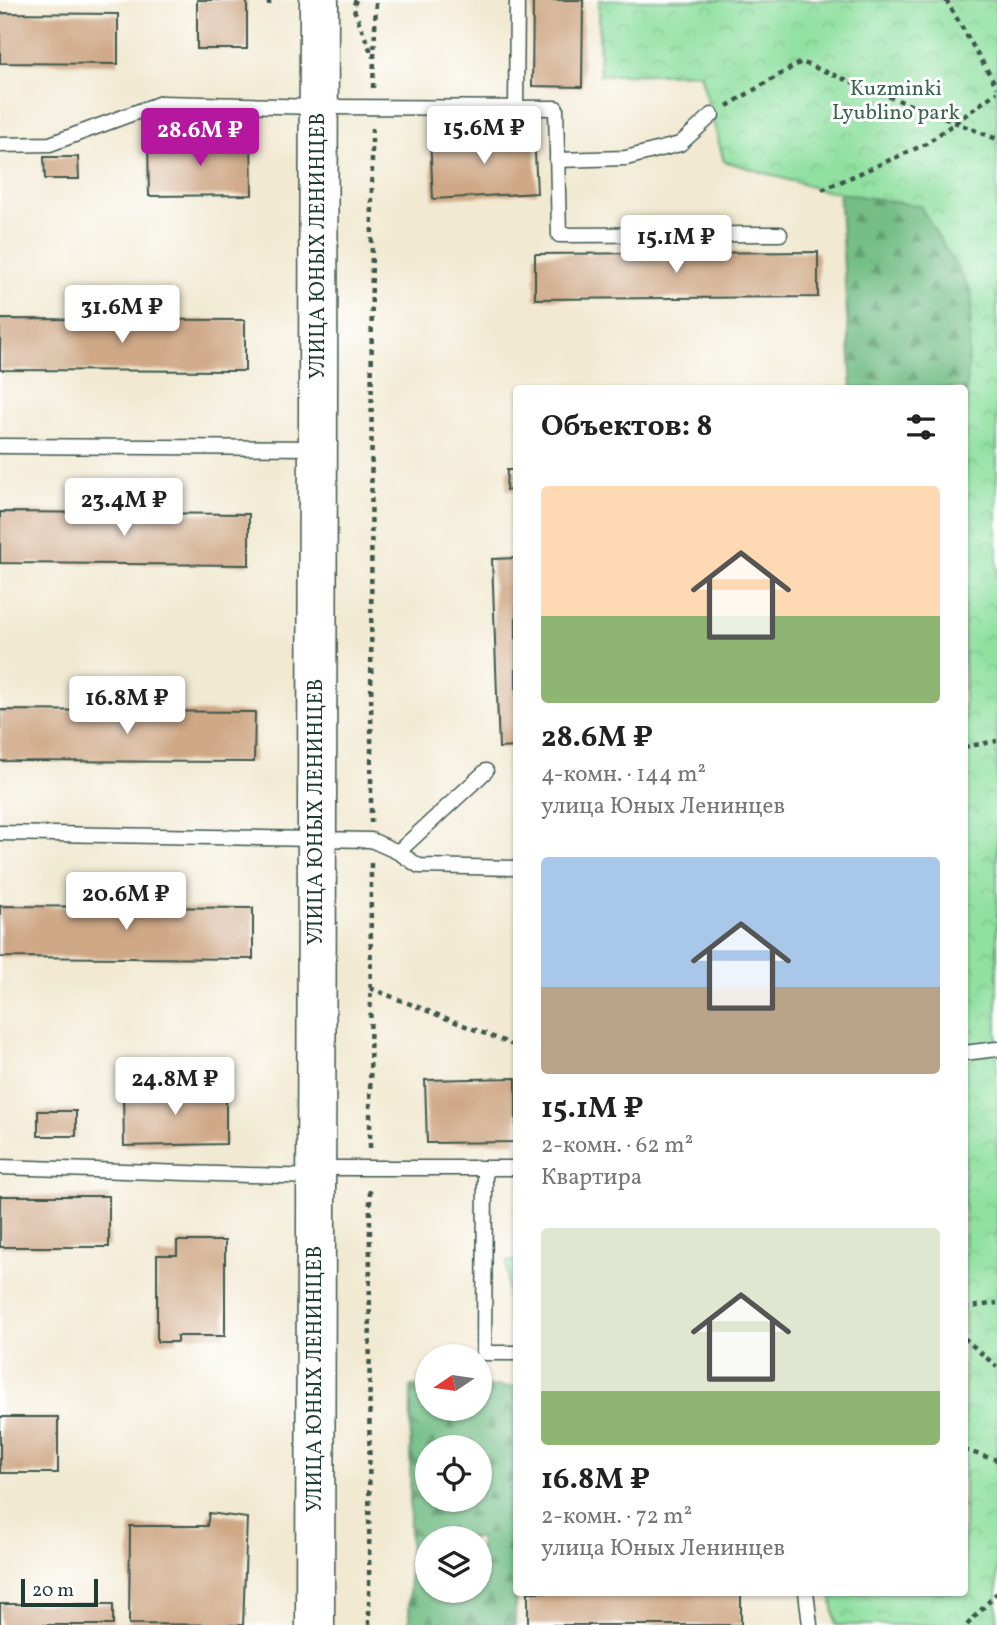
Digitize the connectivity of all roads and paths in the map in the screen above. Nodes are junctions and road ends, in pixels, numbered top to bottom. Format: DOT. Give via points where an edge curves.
graph roads {
  1 [pos="319,0"];
  2 [pos="356,0"];
  3 [pos="376,0"];
  4 [pos="517,0"];
  5 [pos="946,0"];
  6 [pos="374,59"];
  7 [pos="997,89"];
  8 [pos="319,107"];
  9 [pos="372,108"];
  10 [pos="516,108"];
  11 [pos="712,115"];
  12 [pos="956,122"];
  13 [pos="997,139"];
  14 [pos="0,145"];
  15 [pos="557,160"];
  16 [pos="822,190"];
  17 [pos="780,234"];
  18 [pos="0,446"];
  19 [pos="316,448"];
  20 [pos="997,741"];
  21 [pos="968,746"];
  22 [pos="486,771"];
  23 [pos="0,833"];
  24 [pos="316,838"];
  25 [pos="371,840"];
  26 [pos="398,852"];
  27 [pos="513,868"];
  28 [pos="370,988"];
  29 [pos="513,1045"];
  30 [pos="997,1049"];
  31 [pos="968,1053"];
  32 [pos="0,1167"];
  33 [pos="485,1168"];
  34 [pos="513,1168"];
  35 [pos="370,1169"];
  36 [pos="315,1173"];
  37 [pos="997,1303"];
  38 [pos="968,1307"];
  39 [pos="968,1342"];
  40 [pos="513,1353"];
  41 [pos="997,1367"];
  42 [pos="968,1451"];
  43 [pos="997,1460"];
  44 [pos="997,1593"];
  45 [pos="806,1596"];
  46 [pos="316,1625"];
  47 [pos="369,1625"];
  48 [pos="810,1625"];
  49 [pos="967,1625"];
  1 -- 8 [label="main road, УЛИЦА ЮНЫХ ЛЕНИНЦЕВ"];
  2 -- 6 [label="path" via="353,7"];
  3 -- 6 [label="path"];
  4 -- 10 [label="lane"];
  5 -- 7 [label="path"];
  6 -- 9 [label="path"];
  7 -- 12 [label="path"];
  8 -- 9 [label="lane"];
  8 -- 14 [label="lane" via="161,103 50,144"];
  8 -- 19 [label="main road, УЛИЦА ЮНЫХ ЛЕНИНЦЕВ"];
  9 -- 10 [label="lane"];
  9 -- 25 [label="path"];
  10 -- 15 [label="lane" via="556,108"];
  11 -- 12 [label="path" via="801,61"];
  11 -- 15 [label="lane" via="680,144 626,158"];
  12 -- 13 [label="path"];
  12 -- 16 [label="path" via="926,144"];
  15 -- 17 [label="lane" via="559,235"];
  18 -- 19 [label="lane"];
  19 -- 24 [label="main road, УЛИЦА ЮНЫХ ЛЕНИНЦЕВ"];
  20 -- 21 [label="path"];
  22 -- 26 [label="lane"];
  23 -- 24 [label="lane"];
  24 -- 25 [label="lane"];
  24 -- 36 [label="main road, УЛИЦА ЮНЫХ ЛЕНИНЦЕВ"];
  25 -- 26 [label="lane"];
  25 -- 28 [label="path"];
  26 -- 27 [label="lane" via="419,866"];
  28 -- 29 [label="path"];
  28 -- 35 [label="path"];
  30 -- 31 [label="lane"];
  32 -- 36 [label="lane"];
  33 -- 34 [label="lane"];
  33 -- 35 [label="lane"];
  33 -- 40 [label="lane" via="484,1353"];
  35 -- 36 [label="lane"];
  35 -- 47 [label="path"];
  36 -- 46 [label="main road, УЛИЦА ЮНЫХ ЛЕНИНЦЕВ"];
  37 -- 38 [label="path"];
  39 -- 41 [label="path"];
  42 -- 43 [label="path"];
  44 -- 49 [label="path"];
  45 -- 48 [label="lane"];
}
